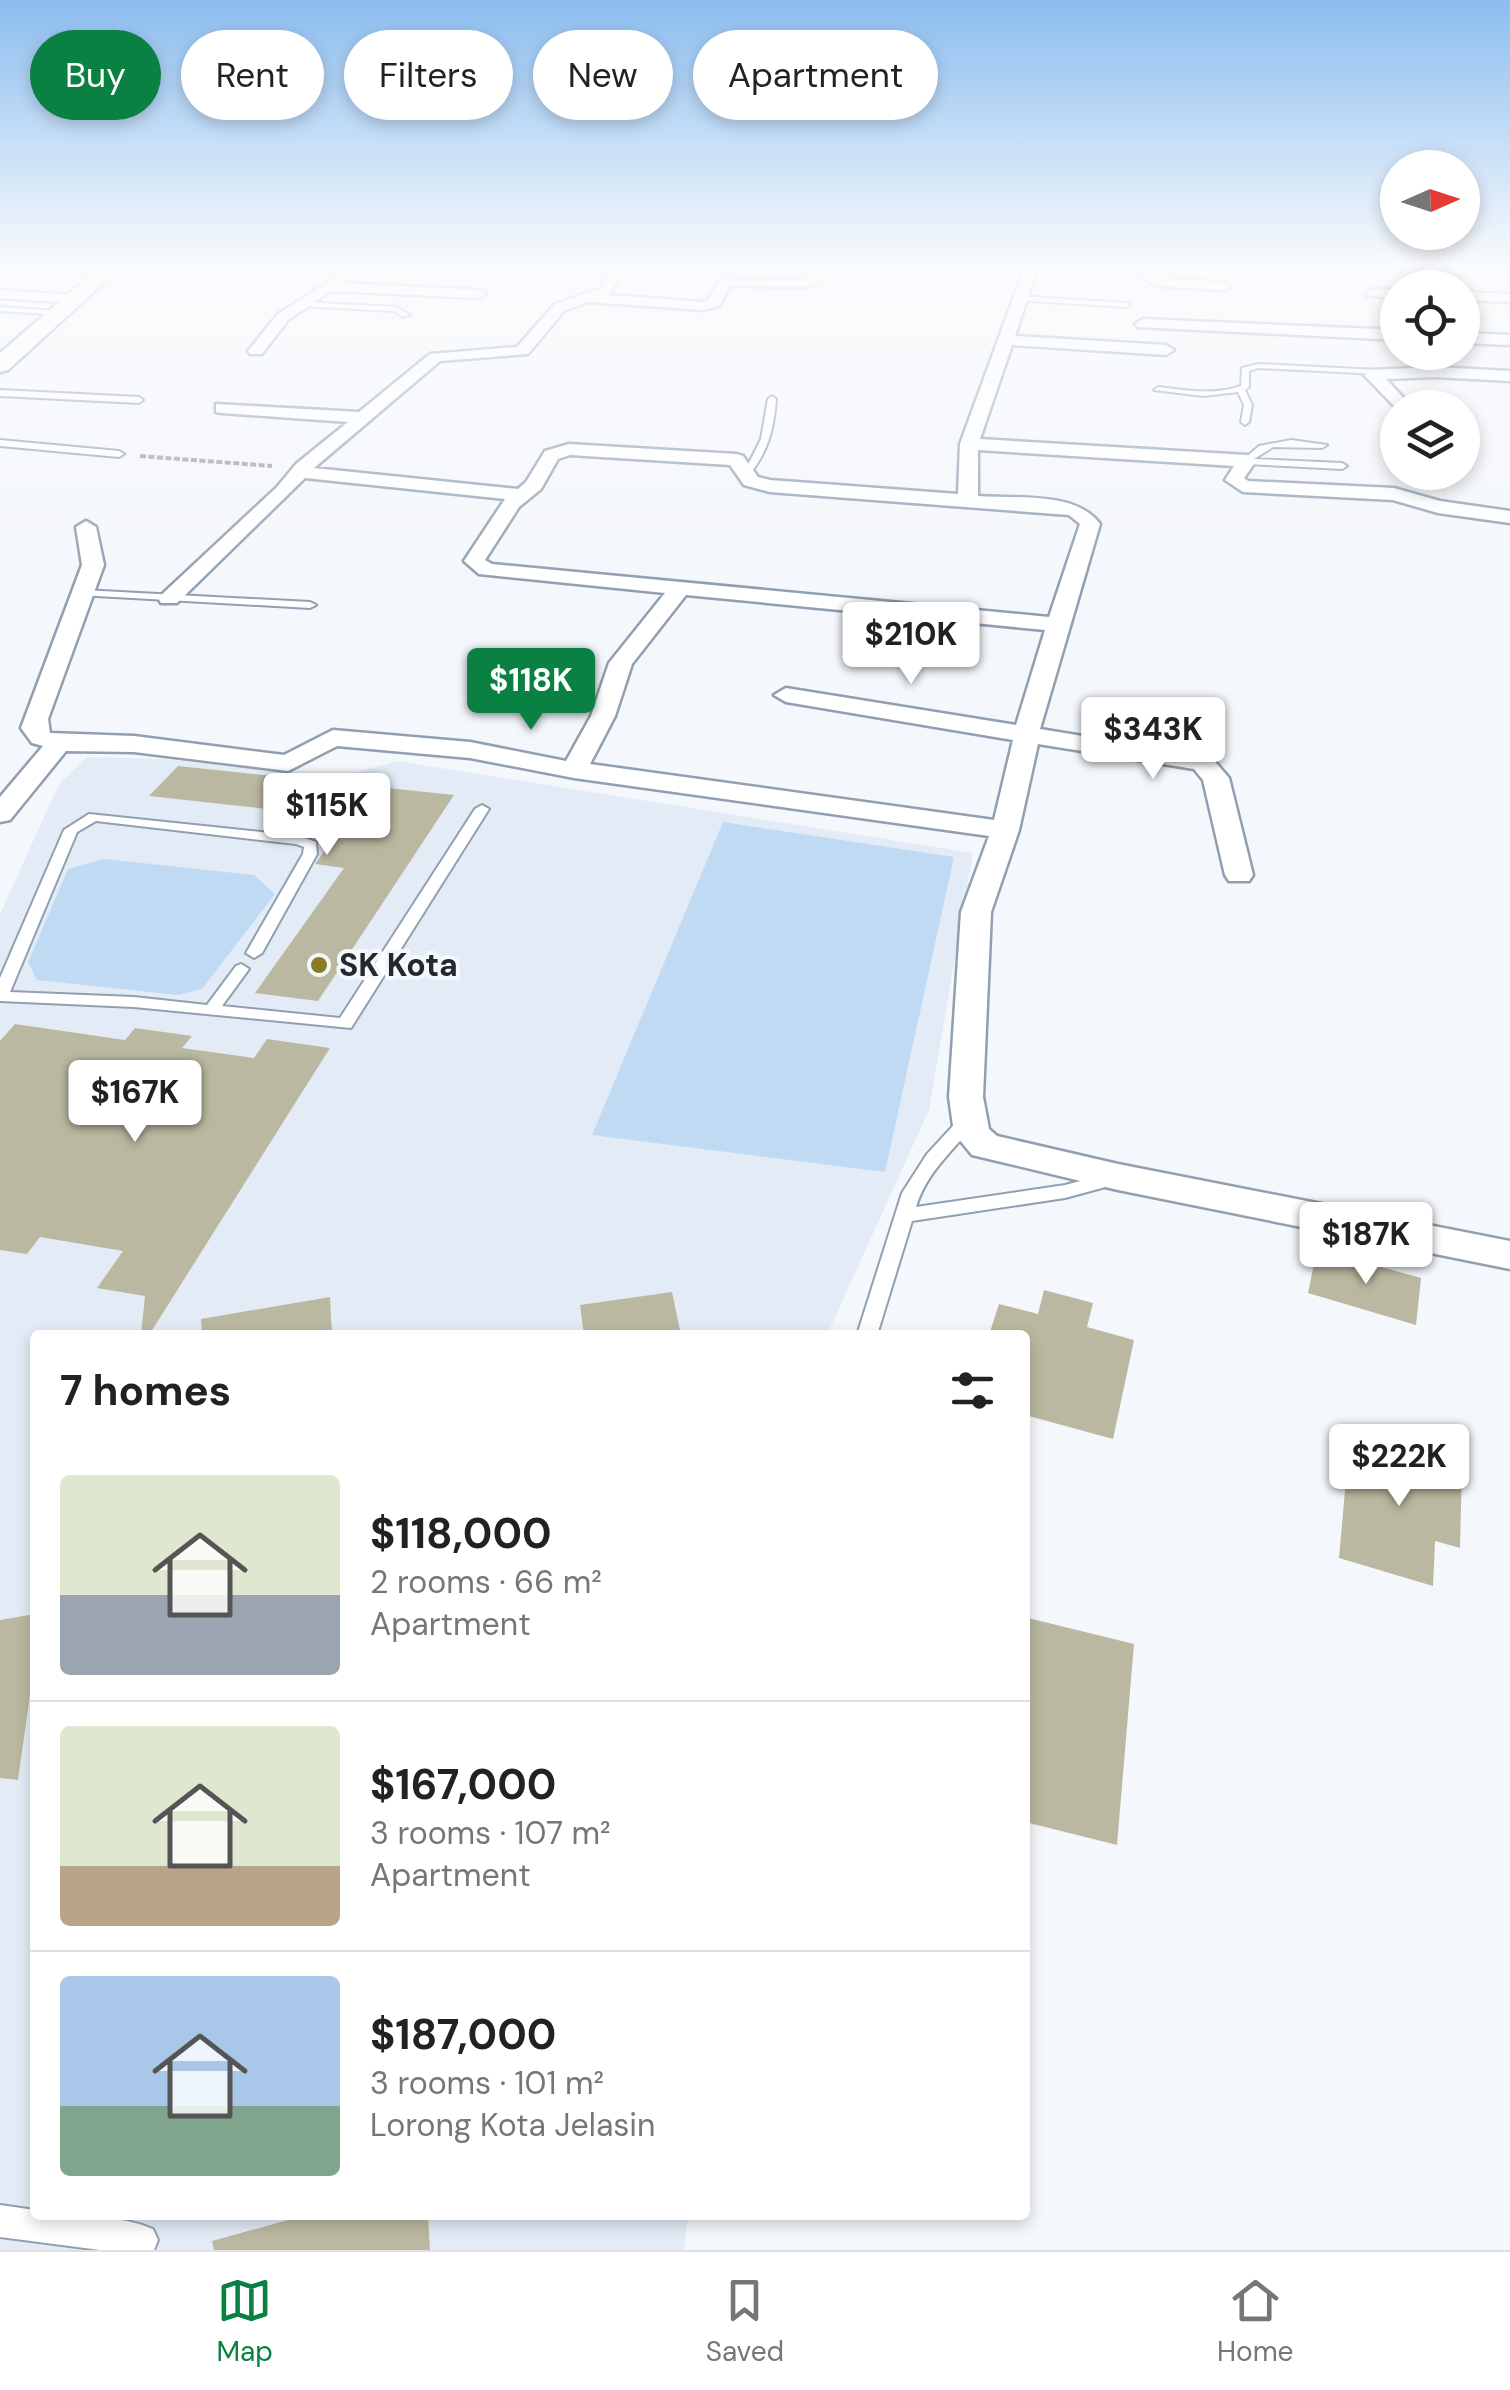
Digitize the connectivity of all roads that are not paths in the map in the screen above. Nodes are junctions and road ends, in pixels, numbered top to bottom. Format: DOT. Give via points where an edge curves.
graph roads {
  1 [pos="420,371"];
  2 [pos="995,371"];
  3 [pos="1245,371"];
  4 [pos="1358,371"];
  5 [pos="1378,372"];
  6 [pos="1510,376"];
  7 [pos="1158,390"];
  8 [pos="1240,390"];
  9 [pos="1385,390"];
  10 [pos="0,393"];
  11 [pos="772,399"];
  12 [pos="139,400"];
  13 [pos="222,408"];
  14 [pos="367,418"];
  15 [pos="1245,422"];
  16 [pos="0,443"];
  17 [pos="970,444"];
  18 [pos="1322,445"];
  19 [pos="118,454"];
  20 [pos="1248,461"];
  21 [pos="1342,466"];
  22 [pos="301,470"];
  23 [pos="746,473"];
  24 [pos="522,495"];
  25 [pos="968,501"];
  26 [pos="1510,516"];
  27 [pos="86,527"];
  28 [pos="678,591"];
  29 [pos="83,594"];
  30 [pos="169,598"];
  31 [pos="310,606"];
  32 [pos="1056,624"];
  33 [pos="786,696"];
  34 [pos="1027,733"];
  35 [pos="59,743"];
  36 [pos="574,770"];
  37 [pos="482,808"];
  38 [pos="0,814"];
  39 [pos="1005,830"];
  40 [pos="1239,876"];
  41 [pos="254,952"];
  42 [pos="241,970"];
  43 [pos="0,996"];
  44 [pos="212,1008"];
  45 [pos="969,1118"];
  46 [pos="1118,1177"];
  47 [pos="904,1216"];
  48 [pos="1510,1255"];
  49 [pos="869,1330"];
  50 [pos="0,2220"];
  51 [pos="142,2240"];
  1 -- 14 [label="street"];
  2 -- 17 [label="street"];
  3 -- 8 [label="lane" via="1246,387"];
  4 -- 5 [label="lane"];
  5 -- 6 [label="street"];
  5 -- 9 [label="street" via="1372,379"];
  7 -- 8 [label="lane"];
  8 -- 15 [label="lane" via="1248,404"];
  10 -- 12 [label="lane"];
  11 -- 23 [label="lane" via="770,428"];
  13 -- 14 [label="street"];
  14 -- 22 [label="street"];
  16 -- 19 [label="lane"];
  17 -- 20 [label="street"];
  17 -- 25 [label="street"];
  18 -- 20 [label="lane" via="1272,444"];
  20 -- 21 [label="lane"];
  20 -- 26 [label="street" via="1236,484 1394,494"];
  22 -- 24 [label="street"];
  22 -- 30 [label="street"];
  23 -- 24 [label="street" via="725,458 568,448 552,455"];
  23 -- 25 [label="street" via="770,486"];
  24 -- 28 [label="street" via="477,552 478,566"];
  25 -- 32 [label="street" via="1058,506 1089,519"];
  27 -- 29 [label="street" via="94,565"];
  28 -- 32 [label="street"];
  28 -- 36 [label="street" via="621,663"];
  29 -- 30 [label="lane"];
  29 -- 35 [label="street" via="34,728"];
  30 -- 31 [label="lane"];
  32 -- 34 [label="street"];
  33 -- 34 [label="street"];
  34 -- 39 [label="street"];
  34 -- 40 [label="street" via="1202,763 1216,778"];
  35 -- 36 [label="street" via="150,746 288,764 324,740 342,738 470,750"];
  35 -- 38 [label="street"];
  36 -- 39 [label="street"];
  37 -- 44 [label="lane" via="345,1024"];
  39 -- 45 [label="street" via="976,912"];
  41 -- 43 [label="lane" via="311,845 94,817 71,830"];
  42 -- 44 [label="lane"];
  43 -- 44 [label="lane"];
  45 -- 46 [label="street" via="972,1134 985,1146"];
  45 -- 47 [label="lane" via="933,1158"];
  46 -- 47 [label="lane" via="1050,1197"];
  46 -- 48 [label="street"];
  47 -- 49 [label="lane"];
  50 -- 51 [label="lane"];
}
